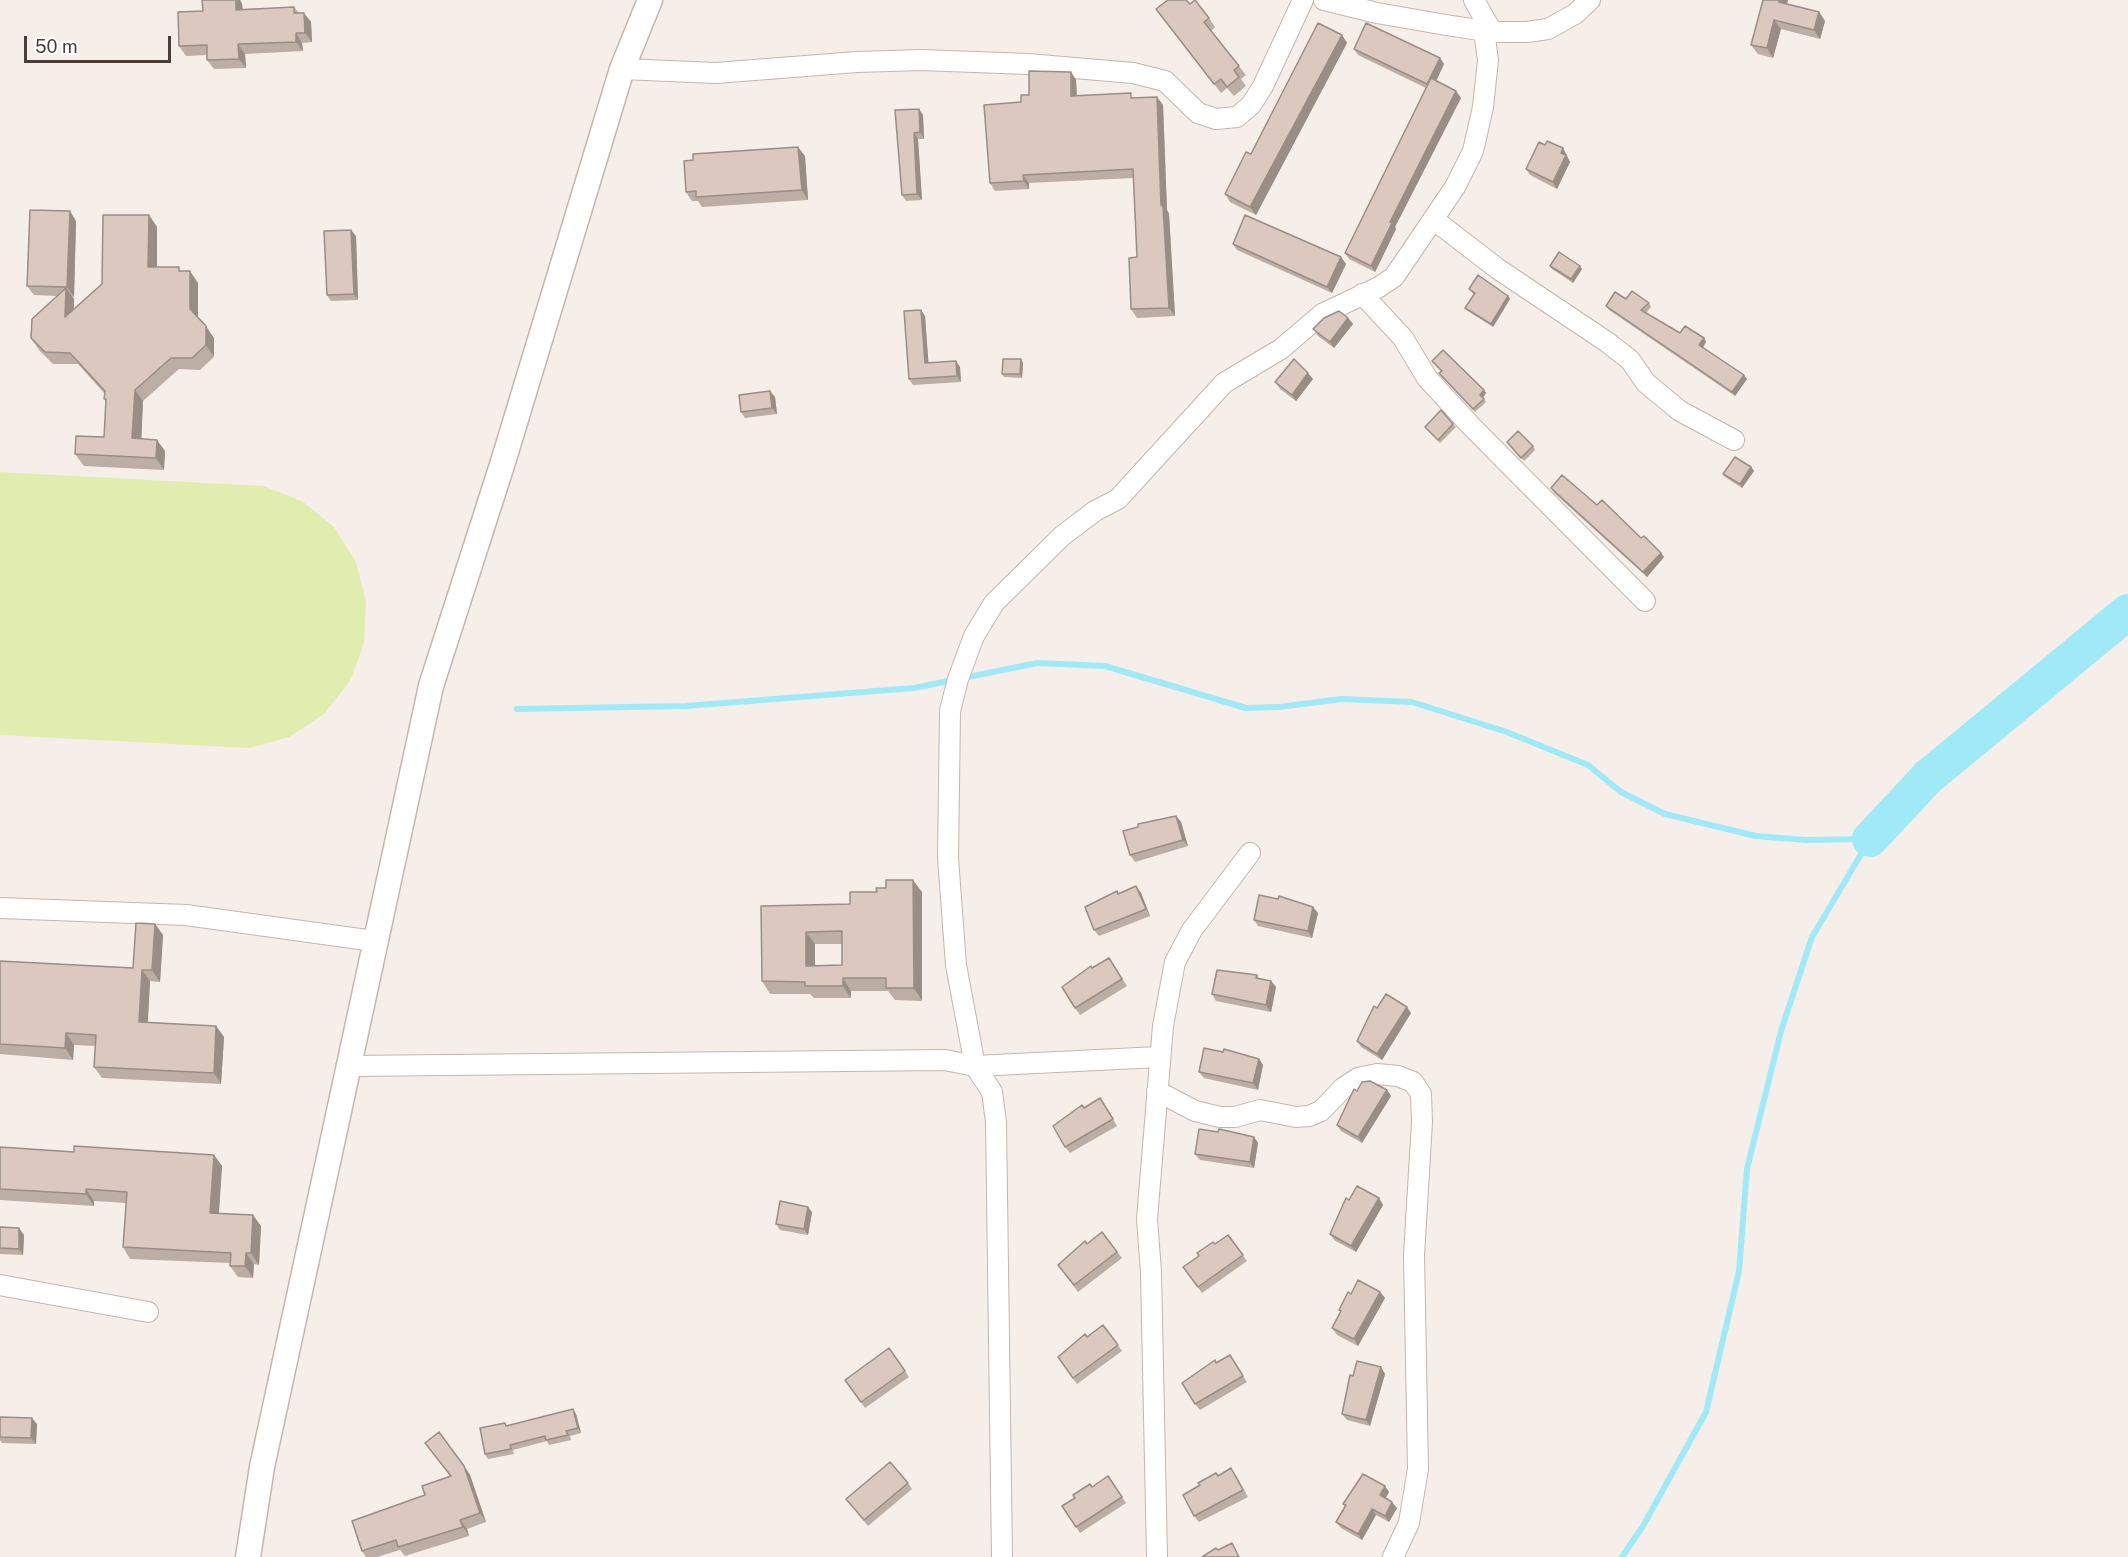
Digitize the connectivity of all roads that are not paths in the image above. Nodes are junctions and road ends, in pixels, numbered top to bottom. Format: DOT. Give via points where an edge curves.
graph roads {
  1 [pos="650,0"];
  2 [pos="1303,0"];
  3 [pos="1324,0"];
  4 [pos="1474,0"];
  5 [pos="1590,0"];
  6 [pos="1489,32"];
  7 [pos="622,69"];
  8 [pos="1433,219"];
  9 [pos="1362,294"];
  10 [pos="1734,440"];
  11 [pos="1645,601"];
  12 [pos="1250,853"];
  13 [pos="0,908"];
  14 [pos="374,941"];
  15 [pos="1159,1057"];
  16 [pos="349,1066"];
  17 [pos="975,1066"];
  18 [pos="1157,1091"];
  19 [pos="0,1286"];
  20 [pos="148,1312"];
  21 [pos="248,1557"];
  22 [pos="1002,1557"];
  23 [pos="1157,1557"];
  24 [pos="1394,1557"];
  1 -- 7 [label="street"];
  2 -- 7 [label="street" via="1263,86 1251,105 1237,117 1216,119 1198,113 1165,81 1133,73 1040,65 921,60 716,73"];
  3 -- 6 [label="street"];
  4 -- 6 [label="street"];
  5 -- 6 [label="street" via="1548,29"];
  6 -- 8 [label="street" via="1483,107 1473,151"];
  7 -- 14 [label="street" via="431,686"];
  8 -- 9 [label="street" via="1394,277"];
  8 -- 10 [label="street" via="1498,270 1607,342 1629,360 1646,383 1680,411"];
  9 -- 11 [label="street" via="1403,338 1427,378 1472,427"];
  9 -- 17 [label="street" via="1322,314 1281,349 1224,383 1118,499 1062,536 994,603 974,636 950,711 948,858 957,965"];
  12 -- 15 [label="street" via="1192,930 1175,962"];
  13 -- 14 [label="street" via="186,915"];
  14 -- 16 [label="street"];
  15 -- 17 [label="street"];
  15 -- 18 [label="street"];
  16 -- 17 [label="street" via="945,1060"];
  16 -- 21 [label="street" via="262,1467"];
  17 -- 22 [label="street" via="992,1092 996,1122"];
  18 -- 23 [label="street" via="1147,1219"];
  18 -- 24 [label="street" via="1195,1111 1228,1117 1260,1110 1309,1116 1321,1111 1358,1078 1377,1074 1413,1082 1421,1094 1414,1255 1418,1469 1410,1523"];
  19 -- 20 [label="street"];
}
